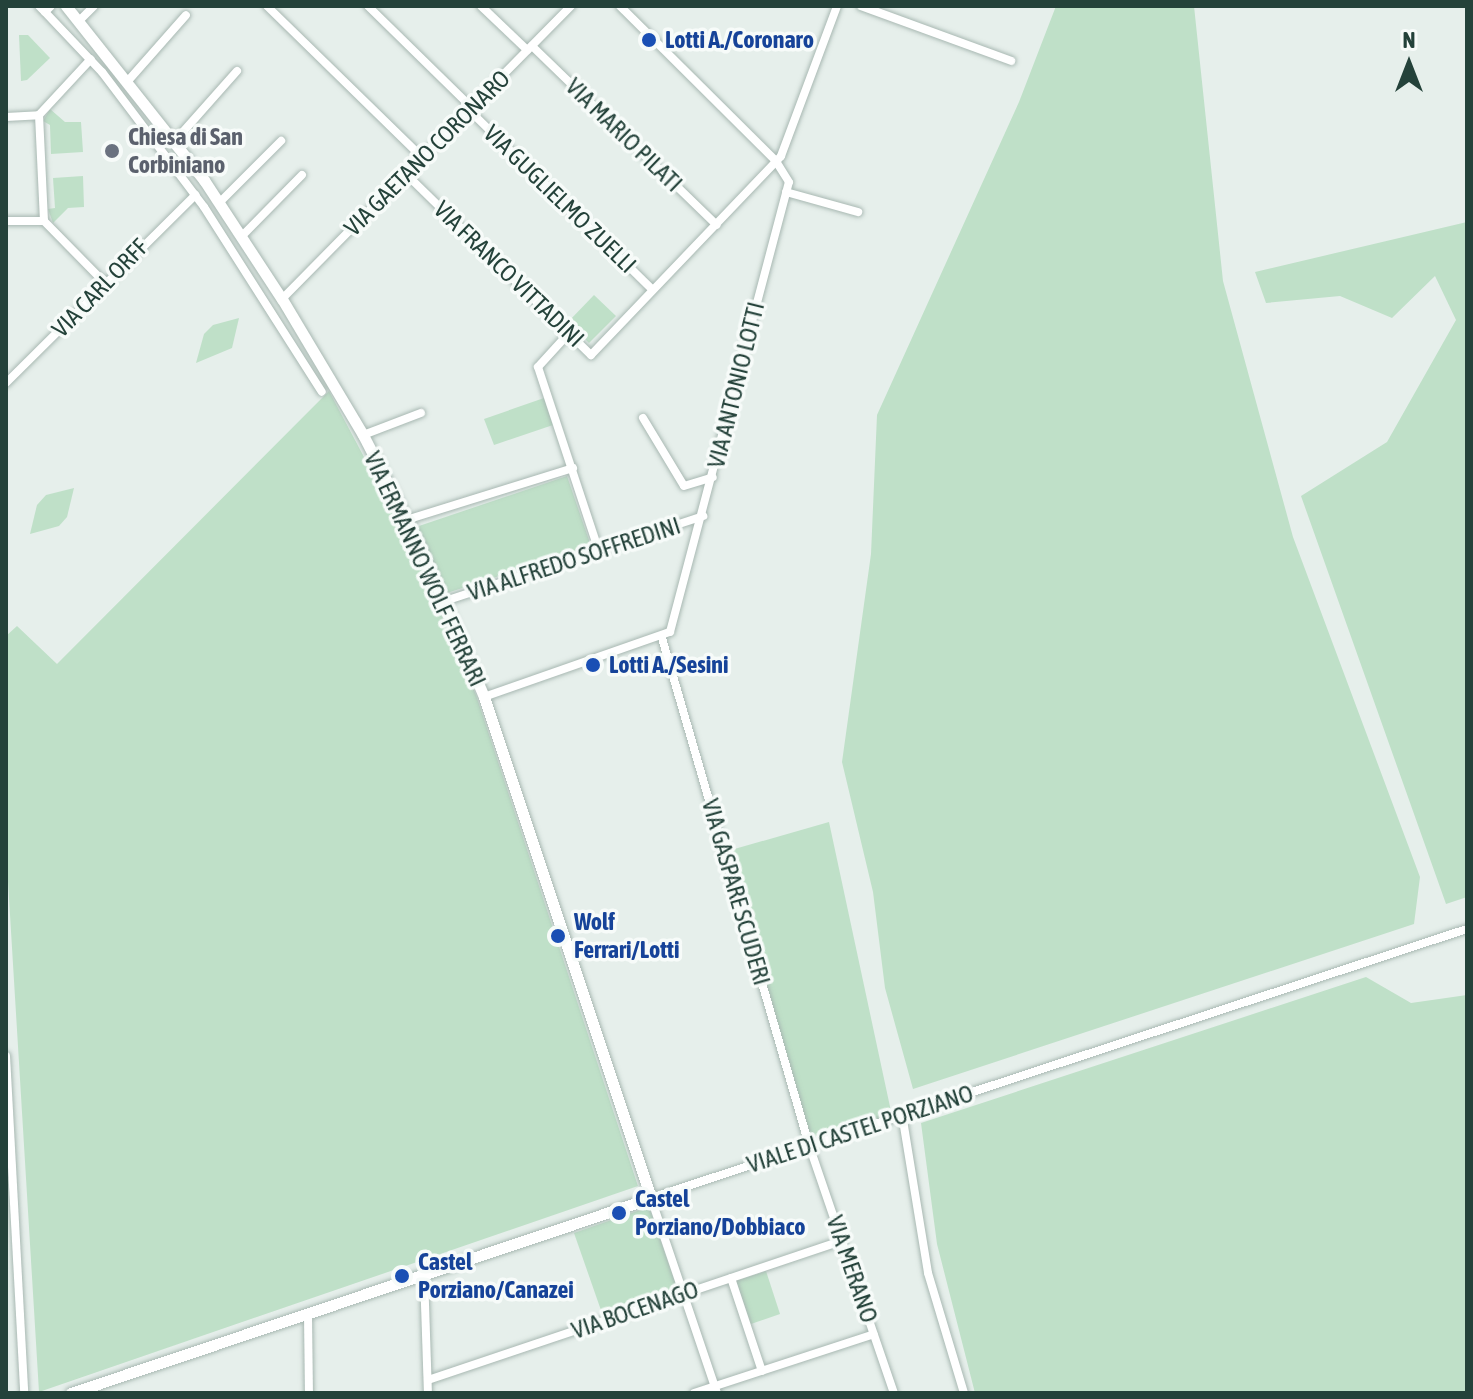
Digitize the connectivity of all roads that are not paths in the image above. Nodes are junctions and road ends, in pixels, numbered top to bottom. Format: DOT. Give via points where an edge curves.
graph roads {
  1 [pos="66,6"];
  2 [pos="94,6"];
  3 [pos="267,6"];
  4 [pos="368,6"];
  5 [pos="481,6"];
  6 [pos="571,6"];
  7 [pos="620,6"];
  8 [pos="837,6"];
  9 [pos="861,6"];
  10 [pos="45,8"];
  11 [pos="186,15"];
  12 [pos="79,21"];
  13 [pos="530,48"];
  14 [pos="91,59"];
  15 [pos="1011,61"];
  16 [pos="237,71"];
  17 [pos="127,82"];
  18 [pos="470,108"];
  19 [pos="39,115"];
  20 [pos="6,117"];
  21 [pos="281,141"];
  22 [pos="174,142"];
  23 [pos="422,157"];
  24 [pos="776,161"];
  25 [pos="406,174"];
  26 [pos="302,175"];
  27 [pos="786,192"];
  28 [pos="195,195"];
  29 [pos="219,203"];
  30 [pos="858,212"];
  31 [pos="6,221"];
  32 [pos="44,221"];
  33 [pos="717,225"];
  34 [pos="241,237"];
  35 [pos="106,284"];
  36 [pos="652,289"];
  37 [pos="282,299"];
  38 [pos="569,333"];
  39 [pos="20,370"];
  40 [pos="6,374"];
  41 [pos="6,383"];
  42 [pos="322,392"];
  43 [pos="421,413"];
  44 [pos="643,418"];
  45 [pos="363,435"];
  46 [pos="573,468"];
  47 [pos="713,477"];
  48 [pos="703,516"];
  49 [pos="406,520"];
  50 [pos="599,551"];
  51 [pos="445,601"];
  52 [pos="662,638"];
  53 [pos="484,697"];
  54 [pos="1467,929"];
  55 [pos="6,1056"];
  56 [pos="6,1079"];
  57 [pos="902,1114"];
  58 [pos="809,1145"];
  59 [pos="651,1198"];
  60 [pos="842,1241"];
  61 [pos="424,1274"];
  62 [pos="731,1278"];
  63 [pos="684,1293"];
  64 [pos="308,1315"];
  65 [pos="874,1334"];
  66 [pos="762,1371"];
  67 [pos="428,1380"];
  68 [pos="716,1390"];
  69 [pos="24,1393"];
  70 [pos="71,1393"];
  71 [pos="309,1393"];
  72 [pos="428,1393"];
  73 [pos="694,1393"];
  74 [pos="894,1393"];
  75 [pos="964,1393"];
  1 -- 12 [label="street, VIA ERMANNO WOLF FERRARI"];
  2 -- 12 [label="street"];
  3 -- 23 [label="street"];
  4 -- 18 [label="street, VIA GUGLIELMO ZUELLI"];
  5 -- 13 [label="street, VIA MARIO PILATI"];
  6 -- 13 [label="street, VIA GAETANO CORONARO"];
  7 -- 24 [label="street"];
  8 -- 24 [label="street"];
  9 -- 15 [label="street"];
  10 -- 14 [label="street"];
  11 -- 17 [label="street"];
  12 -- 17 [label="street, VIA ERMANNO WOLF FERRARI"];
  13 -- 18 [label="street, VIA GAETANO CORONARO"];
  13 -- 33 [label="street, VIA MARIO PILATI"];
  14 -- 19 [label="street"];
  14 -- 28 [label="street"];
  16 -- 22 [label="street"];
  17 -- 22 [label="street, VIA ERMANNO WOLF FERRARI"];
  18 -- 23 [label="street, VIA GAETANO CORONARO"];
  18 -- 36 [label="street, VIA GUGLIELMO ZUELLI"];
  19 -- 20 [label="street"];
  19 -- 32 [label="street"];
  21 -- 29 [label="street"];
  22 -- 29 [label="street, VIA ERMANNO WOLF FERRARI"];
  23 -- 25 [label="street, VIA GAETANO CORONARO"];
  24 -- 27 [label="street" via="787,176"];
  24 -- 33 [label="street, VIA FRANCO VITTADINI"];
  25 -- 37 [label="street, VIA GAETANO CORONARO"];
  25 -- 38 [label="street, VIA FRANCO VITTADINI"];
  26 -- 34 [label="street"];
  27 -- 30 [label="street"];
  27 -- 47 [label="street, VIA ANTONIO LOTTI"];
  28 -- 35 [label="street, VIA CARL ORFF"];
  28 -- 42 [label="street"];
  29 -- 34 [label="street, VIA ERMANNO WOLF FERRARI"];
  31 -- 32 [label="street"];
  32 -- 35 [label="street"];
  33 -- 36 [label="street, VIA FRANCO VITTADINI"];
  34 -- 37 [label="street, VIA ERMANNO WOLF FERRARI"];
  35 -- 39 [label="street, VIA CARL ORFF"];
  36 -- 38 [label="street, VIA FRANCO VITTADINI" via="591,355"];
  37 -- 45 [label="street, VIA ERMANNO WOLF FERRARI"];
  38 -- 46 [label="street" via="538,367"];
  39 -- 40 [label="street"];
  39 -- 41 [label="street, VIA CARL ORFF"];
  43 -- 45 [label="street"];
  44 -- 47 [label="street" via="684,486"];
  45 -- 49 [label="street, VIA ERMANNO WOLF FERRARI"];
  46 -- 49 [label="street"];
  46 -- 50 [label="street"];
  47 -- 48 [label="street, VIA ANTONIO LOTTI"];
  48 -- 50 [label="street, VIA ALFREDO SOFFREDINI"];
  48 -- 52 [label="street, VIA ANTONIO LOTTI" via="678,609 670,632"];
  49 -- 51 [label="street, VIA ERMANNO WOLF FERRARI"];
  50 -- 51 [label="street, VIA ALFREDO SOFFREDINI"];
  51 -- 53 [label="street, VIA ERMANNO WOLF FERRARI"];
  52 -- 53 [label="street"];
  52 -- 58 [label="street, VIA GASPARE SCUDERI"];
  53 -- 59 [label="street, VIA ERMANNO WOLF FERRARI"];
  54 -- 57 [label="street, VIALE DI CASTEL PORZIANO"];
  55 -- 56 [label="street"];
  56 -- 69 [label="street"];
  57 -- 58 [label="street, VIALE DI CASTEL PORZIANO"];
  57 -- 75 [label="street" via="928,1273"];
  58 -- 59 [label="street, VIALE DI CASTEL PORZIANO"];
  58 -- 60 [label="street, VIA MERANO"];
  59 -- 61 [label="street, VIALE DI CASTEL PORZIANO"];
  59 -- 63 [label="street"];
  60 -- 62 [label="street, VIA BOCENAGO"];
  60 -- 65 [label="street, VIA MERANO"];
  61 -- 64 [label="street, VIALE DI CASTEL PORZIANO"];
  61 -- 67 [label="street"];
  62 -- 63 [label="street, VIA BOCENAGO"];
  62 -- 66 [label="street"];
  63 -- 67 [label="street, VIA BOCENAGO"];
  63 -- 68 [label="street"];
  64 -- 70 [label="street, VIALE DI CASTEL PORZIANO"];
  64 -- 71 [label="street"];
  65 -- 66 [label="street"];
  65 -- 74 [label="street, VIA MERANO"];
  66 -- 68 [label="street"];
  67 -- 72 [label="street"];
  68 -- 73 [label="street"];
}
